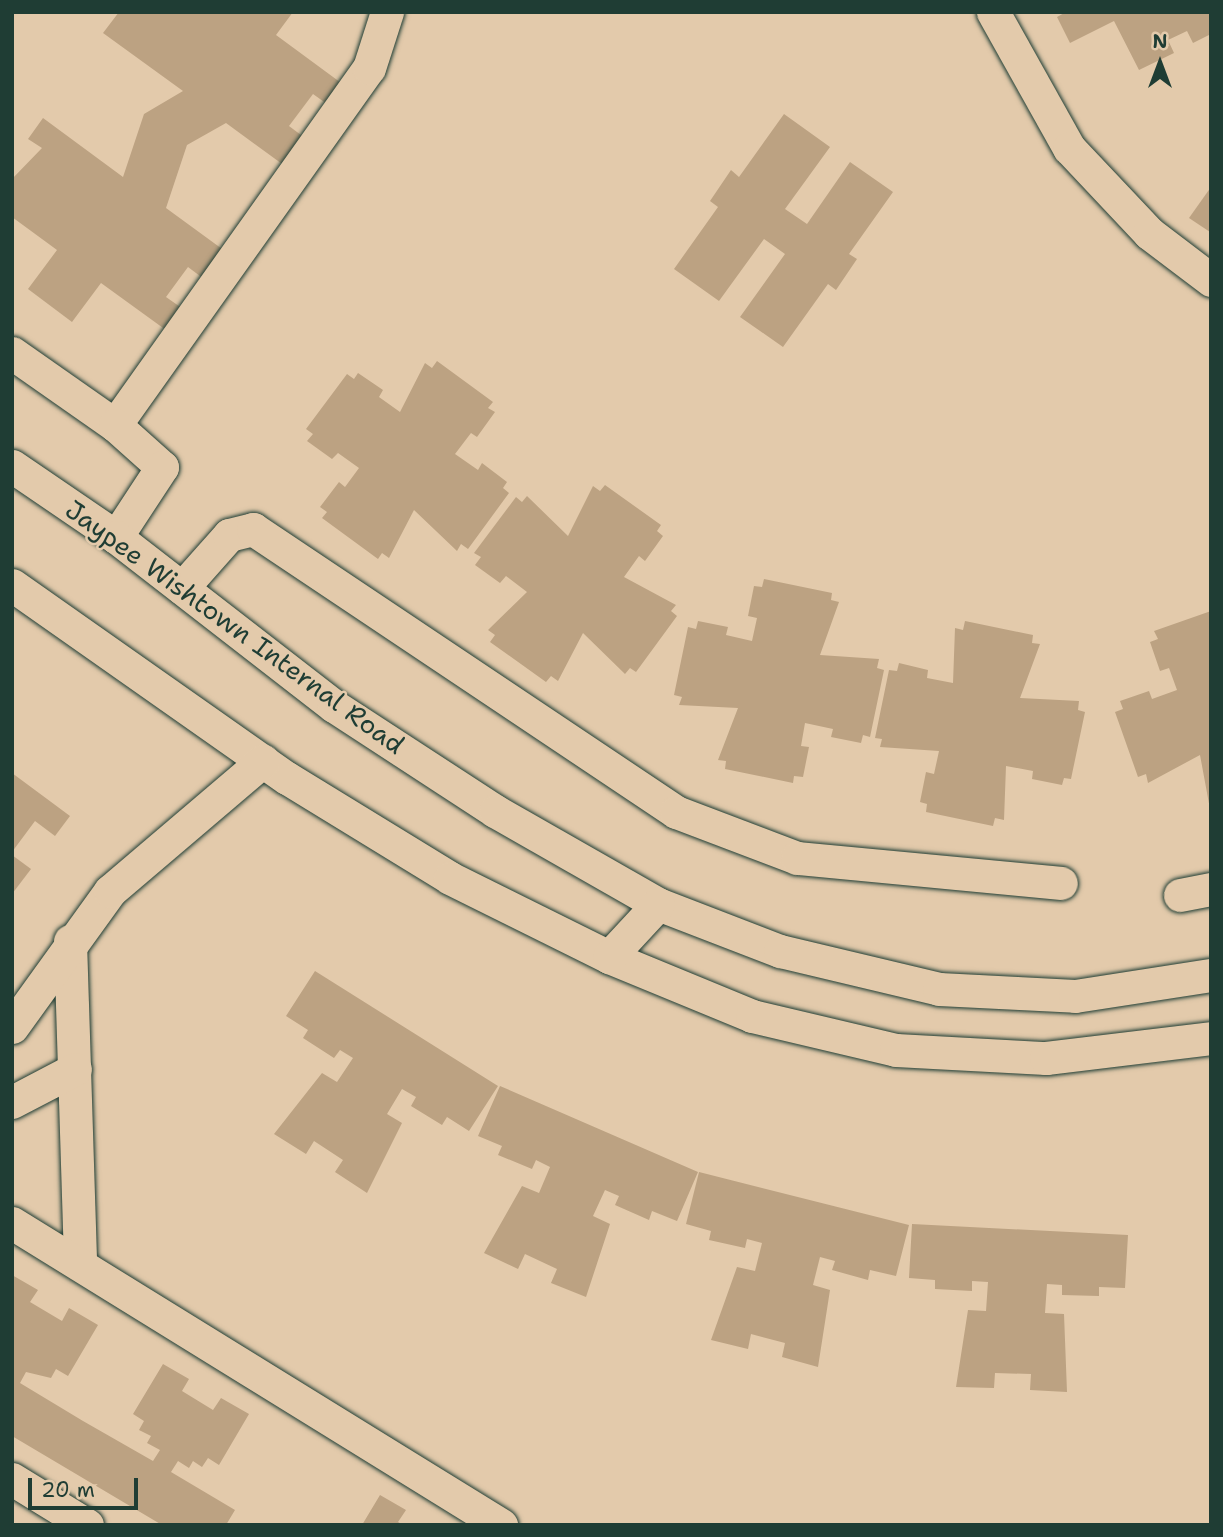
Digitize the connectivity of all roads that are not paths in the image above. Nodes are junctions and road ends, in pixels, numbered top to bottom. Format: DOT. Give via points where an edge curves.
graph roads {
  1 [pos="387,12"];
  2 [pos="993,12"];
  3 [pos="1211,280"];
  4 [pos="12,353"];
  5 [pos="115,425"];
  6 [pos="12,466"];
  7 [pos="116,537"];
  8 [pos="12,585"];
  9 [pos="182,588"];
  10 [pos="263,761"];
  11 [pos="1061,883"];
  12 [pos="658,904"];
  13 [pos="70,941"];
  14 [pos="609,957"];
  15 [pos="1211,975"];
  16 [pos="12,1027"];
  17 [pos="1211,1038"];
  18 [pos="75,1069"];
  19 [pos="12,1102"];
  20 [pos="12,1223"];
  21 [pos="80,1264"];
  22 [pos="12,1479"];
  23 [pos="87,1525"];
  24 [pos="501,1525"];
  1 -- 5 [label="street" via="369,68"];
  2 -- 3 [label="street" via="1069,148 1149,233"];
  4 -- 5 [label="street"];
  5 -- 7 [label="street" via="162,467"];
  6 -- 7 [label="street, Jaypee Wishtown Internal Road"];
  7 -- 9 [label="street, Jaypee Wishtown Internal Road"];
  8 -- 10 [label="street"];
  9 -- 11 [label="street" via="229,535 253,529 686,817 797,858"];
  9 -- 12 [label="street, Jaypee Wishtown Internal Road" via="334,706 495,811"];
  10 -- 13 [label="street" via="138,862"];
  10 -- 14 [label="street" via="450,878"];
  12 -- 14 [label="street"];
  12 -- 15 [label="street, Jaypee Wishtown Internal Road" via="780,951 939,989 1075,996"];
  13 -- 16 [label="street"];
  13 -- 18 [label="street"];
  14 -- 17 [label="street" via="752,1016 896,1051 1046,1058"];
  18 -- 19 [label="street"];
  18 -- 21 [label="street"];
  20 -- 21 [label="street"];
  21 -- 24 [label="street"];
  22 -- 23 [label="street"];
}
